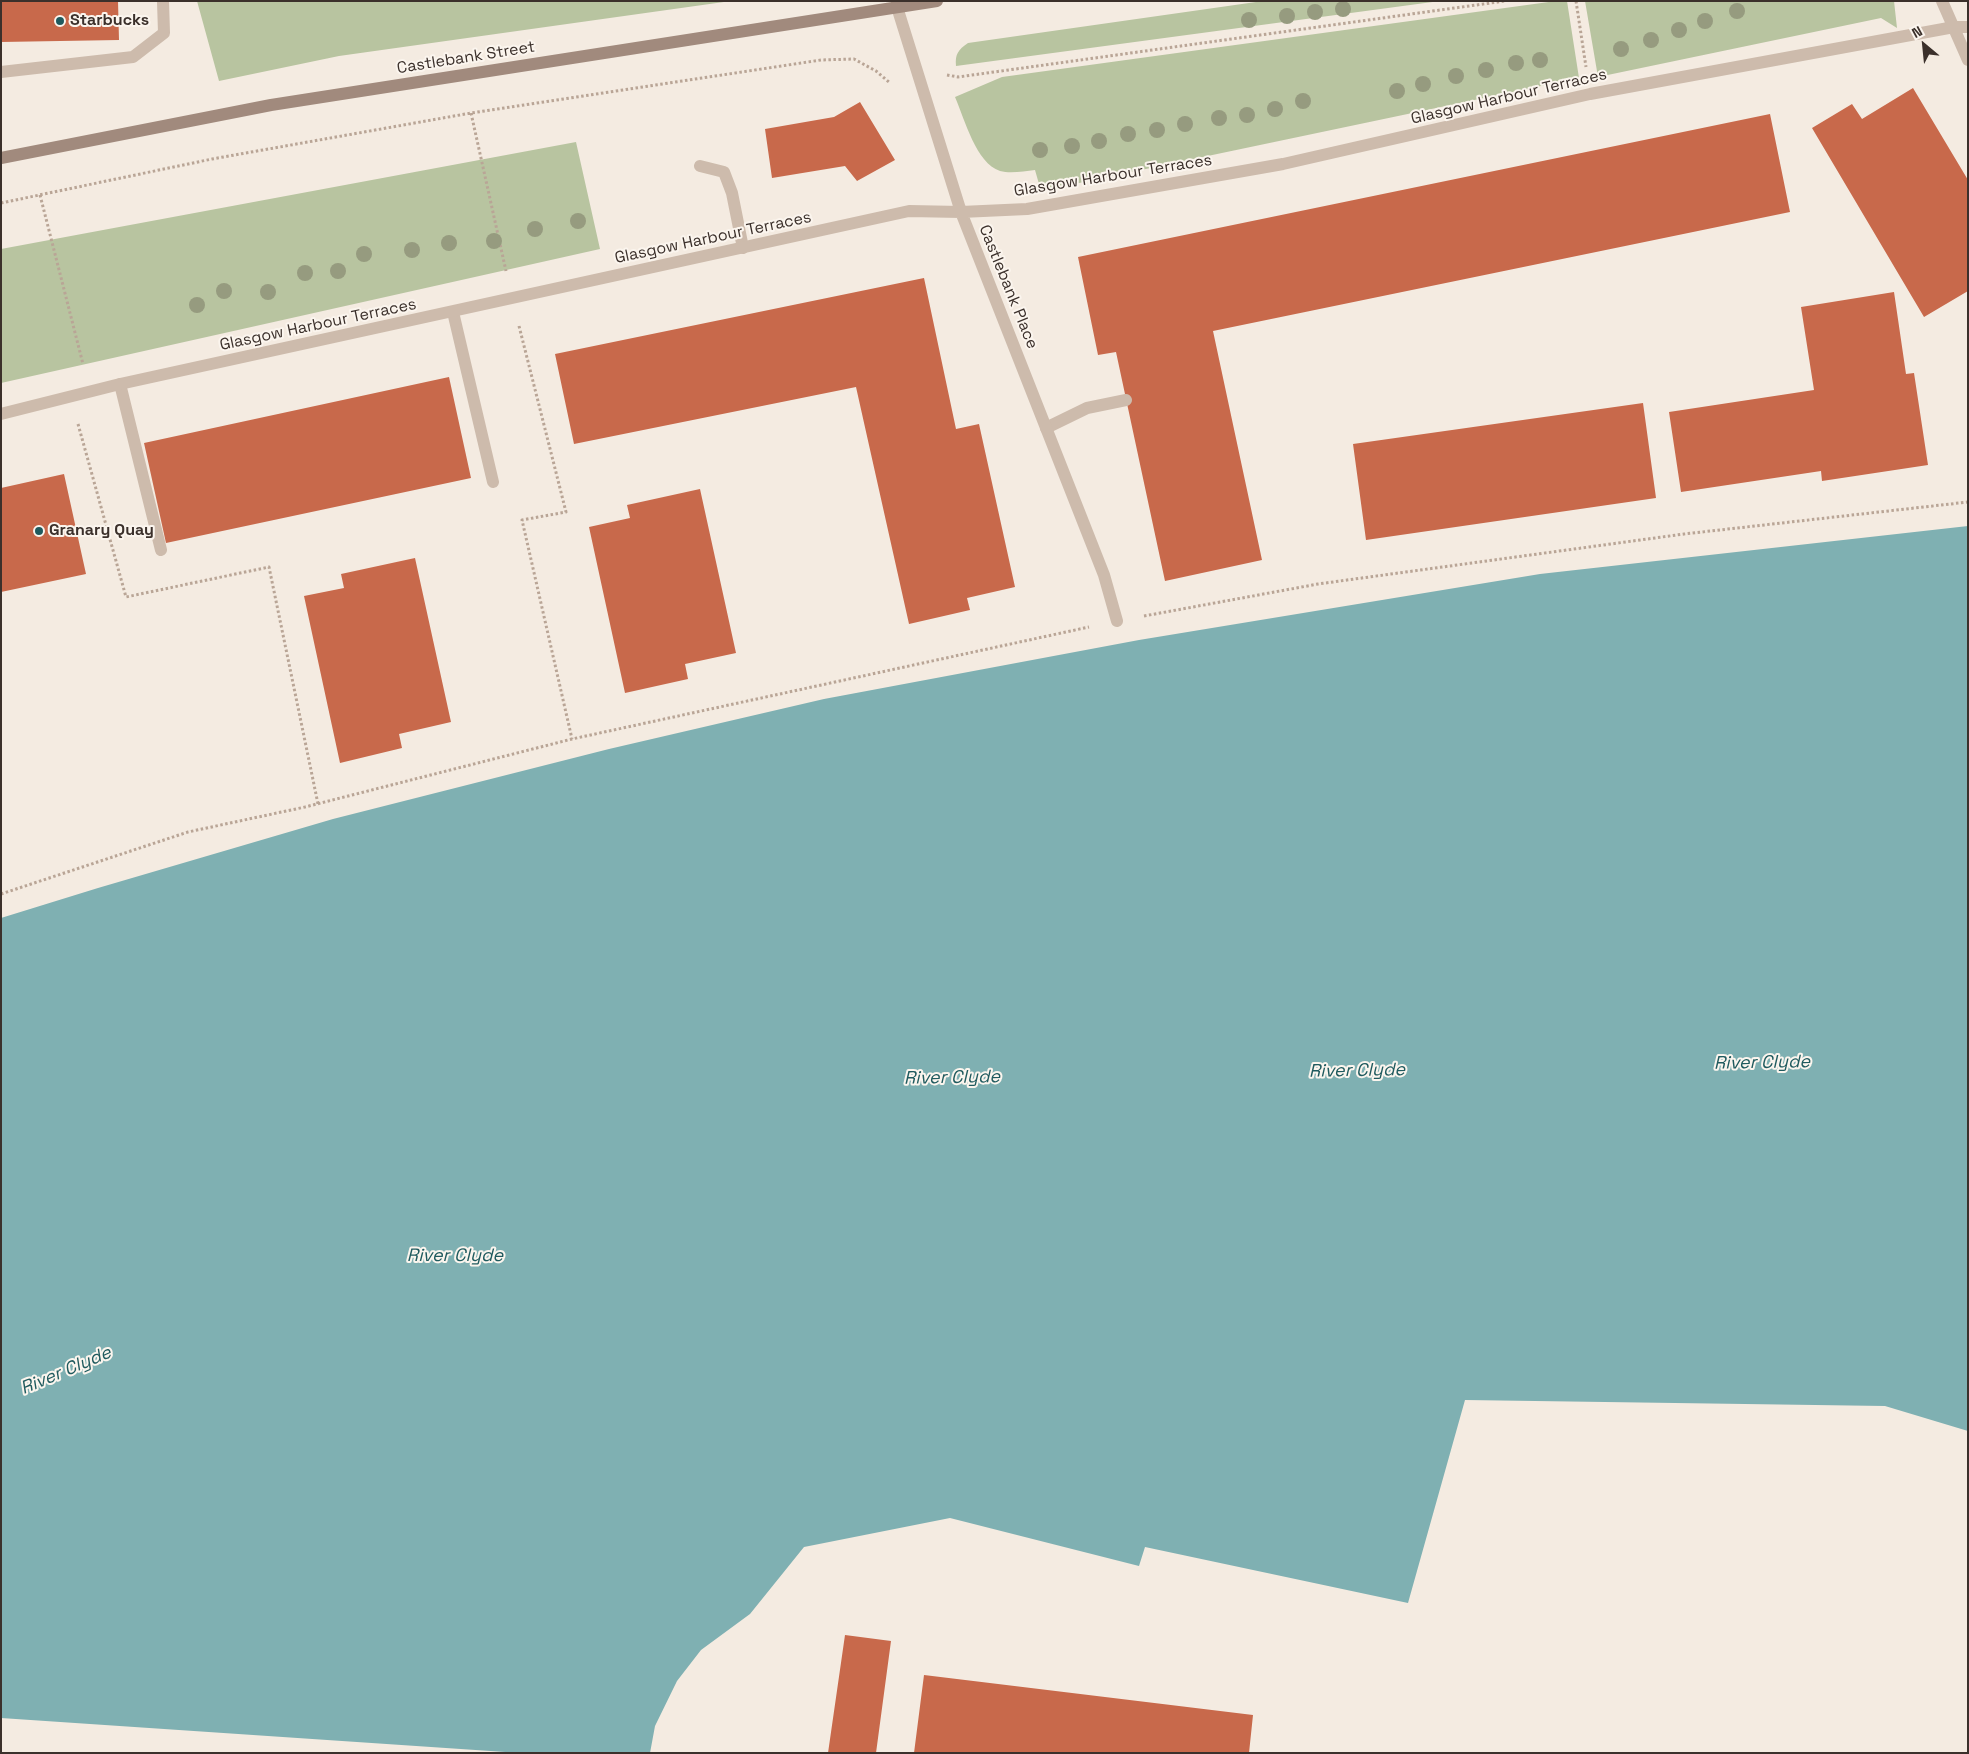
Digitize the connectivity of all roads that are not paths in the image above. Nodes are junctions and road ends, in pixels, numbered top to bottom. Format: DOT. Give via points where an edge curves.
graph roads {
  1 [pos="163,1"];
  2 [pos="937,1"];
  3 [pos="1942,1"];
  4 [pos="896,7"];
  5 [pos="1954,27"];
  6 [pos="1968,27"];
  7 [pos="1968,60"];
  8 [pos="1,72"];
  9 [pos="1,158"];
  10 [pos="700,166"];
  11 [pos="960,212"];
  12 [pos="743,248"];
  13 [pos="453,312"];
  14 [pos="120,384"];
  15 [pos="1126,400"];
  16 [pos="1,414"];
  17 [pos="1046,428"];
  18 [pos="493,482"];
  19 [pos="161,550"];
  20 [pos="1117,621"];
  1 -- 8 [label="street" via="164,33 133,57"];
  2 -- 4 [label="street, Castlebank Street"];
  3 -- 5 [label="street"];
  4 -- 9 [label="street, Castlebank Street" via="271,105"];
  4 -- 11 [label="street, Castlebank Place"];
  5 -- 6 [label="street, Glasgow Harbour Terraces"];
  5 -- 7 [label="street"];
  5 -- 11 [label="street, Glasgow Harbour Terraces" via="1590,94 1282,164 1027,209"];
  10 -- 12 [label="street" via="724,172 732,193"];
  11 -- 12 [label="street, Glasgow Harbour Terraces" via="909,211"];
  11 -- 17 [label="street, Castlebank Place"];
  12 -- 13 [label="street, Glasgow Harbour Terraces"];
  13 -- 14 [label="street, Glasgow Harbour Terraces"];
  13 -- 18 [label="street"];
  14 -- 16 [label="street, Glasgow Harbour Terraces"];
  14 -- 19 [label="street"];
  15 -- 17 [label="street" via="1087,408"];
  17 -- 20 [label="street, Castlebank Place" via="1104,574"];
}
